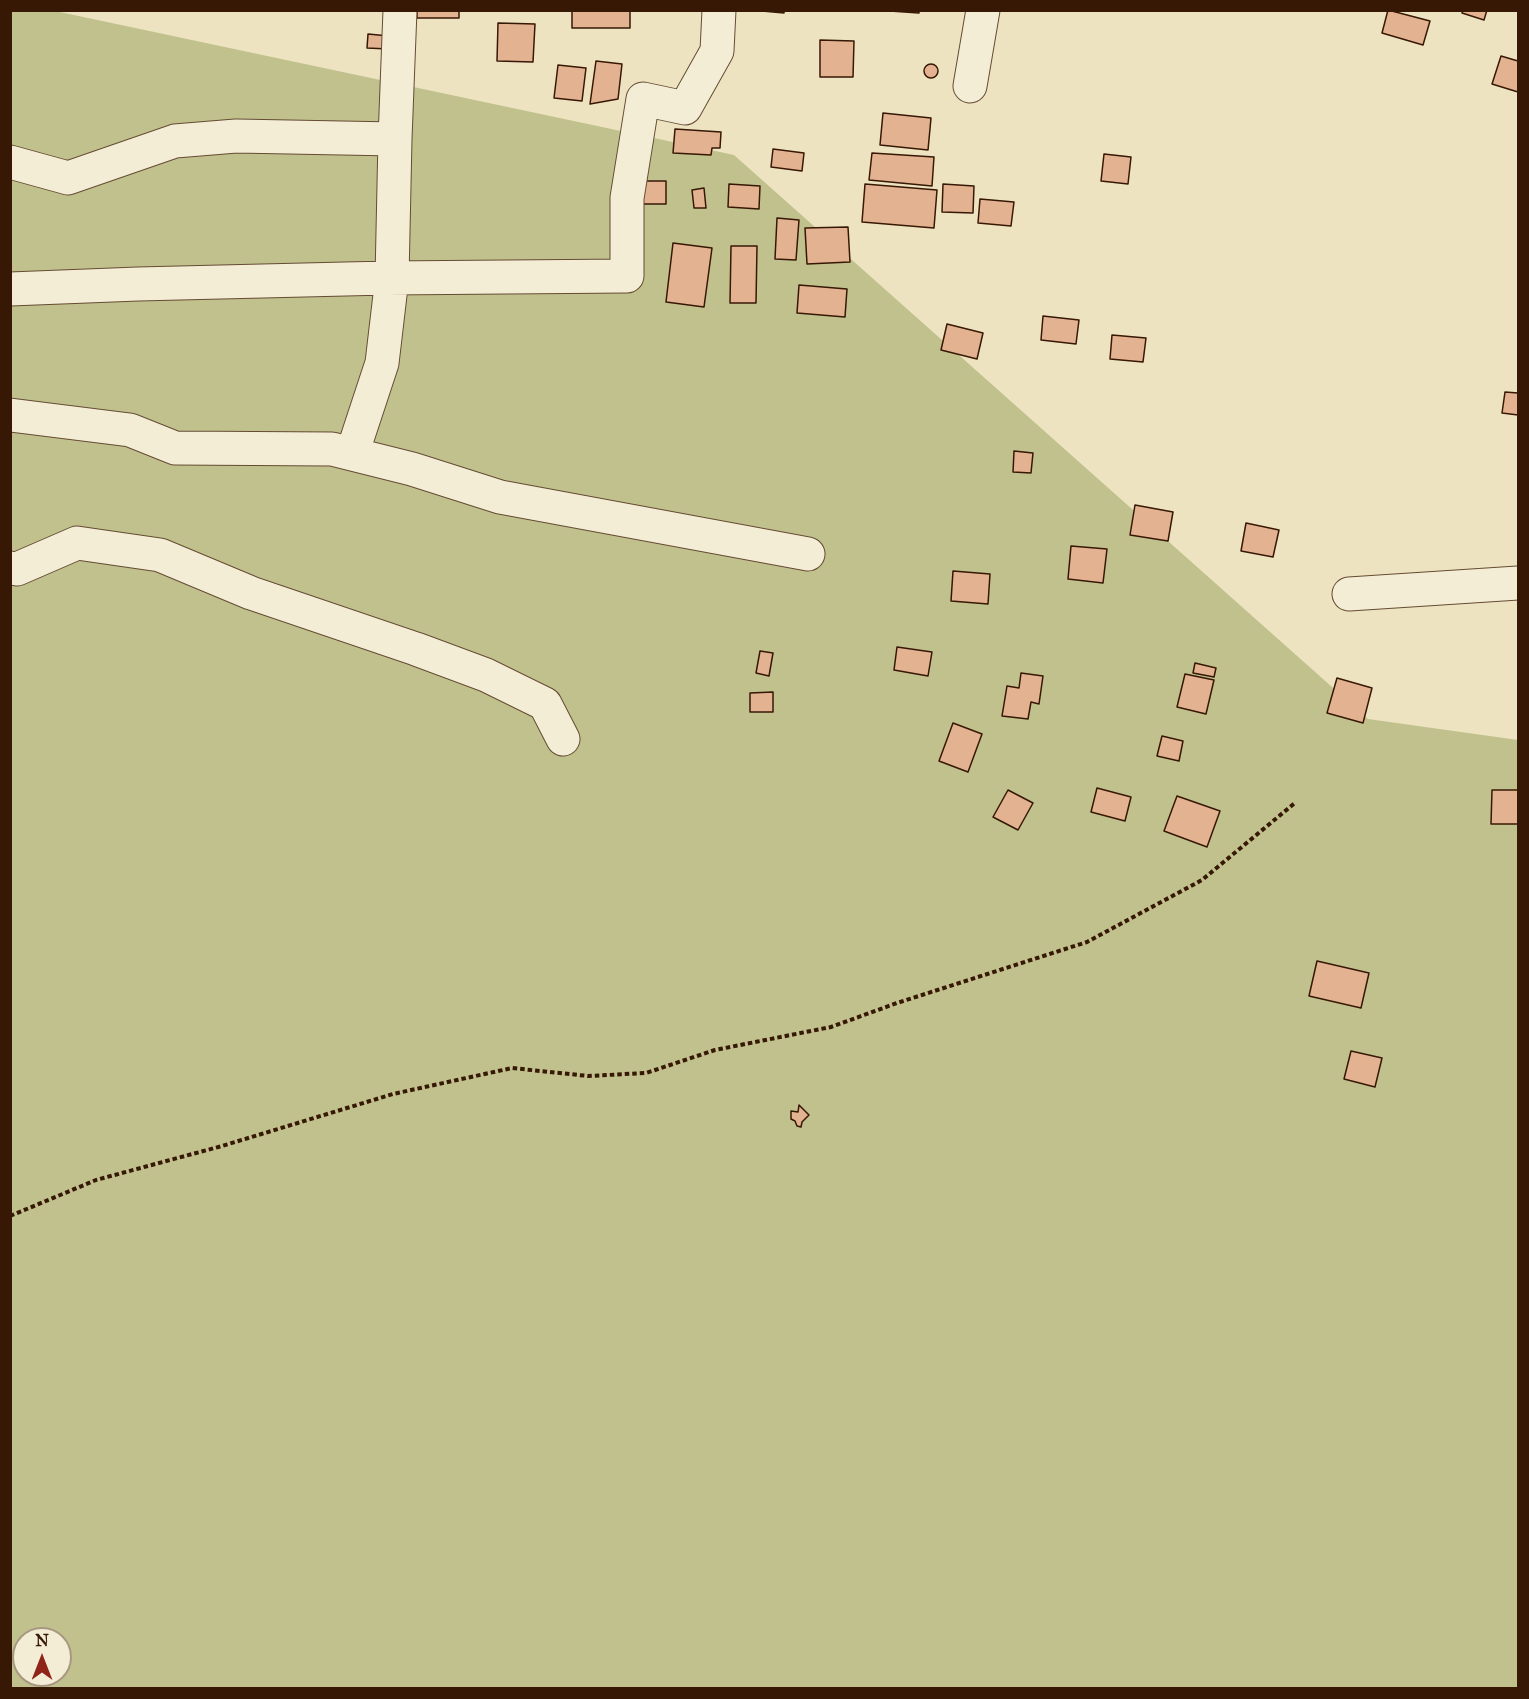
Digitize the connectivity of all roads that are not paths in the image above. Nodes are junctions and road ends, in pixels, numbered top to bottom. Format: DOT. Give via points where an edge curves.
graph roads {
  1 [pos="400,10"];
  2 [pos="719,10"];
  3 [pos="982,10"];
  4 [pos="970,86"];
  5 [pos="395,139"];
  6 [pos="10,162"];
  7 [pos="392,278"];
  8 [pos="10,289"];
  9 [pos="10,415"];
  10 [pos="352,454"];
  11 [pos="808,554"];
  12 [pos="10,568"];
  13 [pos="1518,583"];
  14 [pos="1349,594"];
  15 [pos="563,740"];
  1 -- 5 [label="street"];
  2 -- 7 [label="street" via="717,51 685,108 643,99 627,198 627,276"];
  3 -- 4 [label="street"];
  5 -- 6 [label="street" via="236,136 175,141 68,178"];
  5 -- 7 [label="street"];
  7 -- 8 [label="street"];
  7 -- 10 [label="street" via="382,363"];
  9 -- 10 [label="street" via="130,430 175,448 332,449"];
  10 -- 11 [label="street" via="500,497"];
  12 -- 15 [label="street" via="77,543 160,555 250,593 486,675 545,704"];
  13 -- 14 [label="street"];
}
